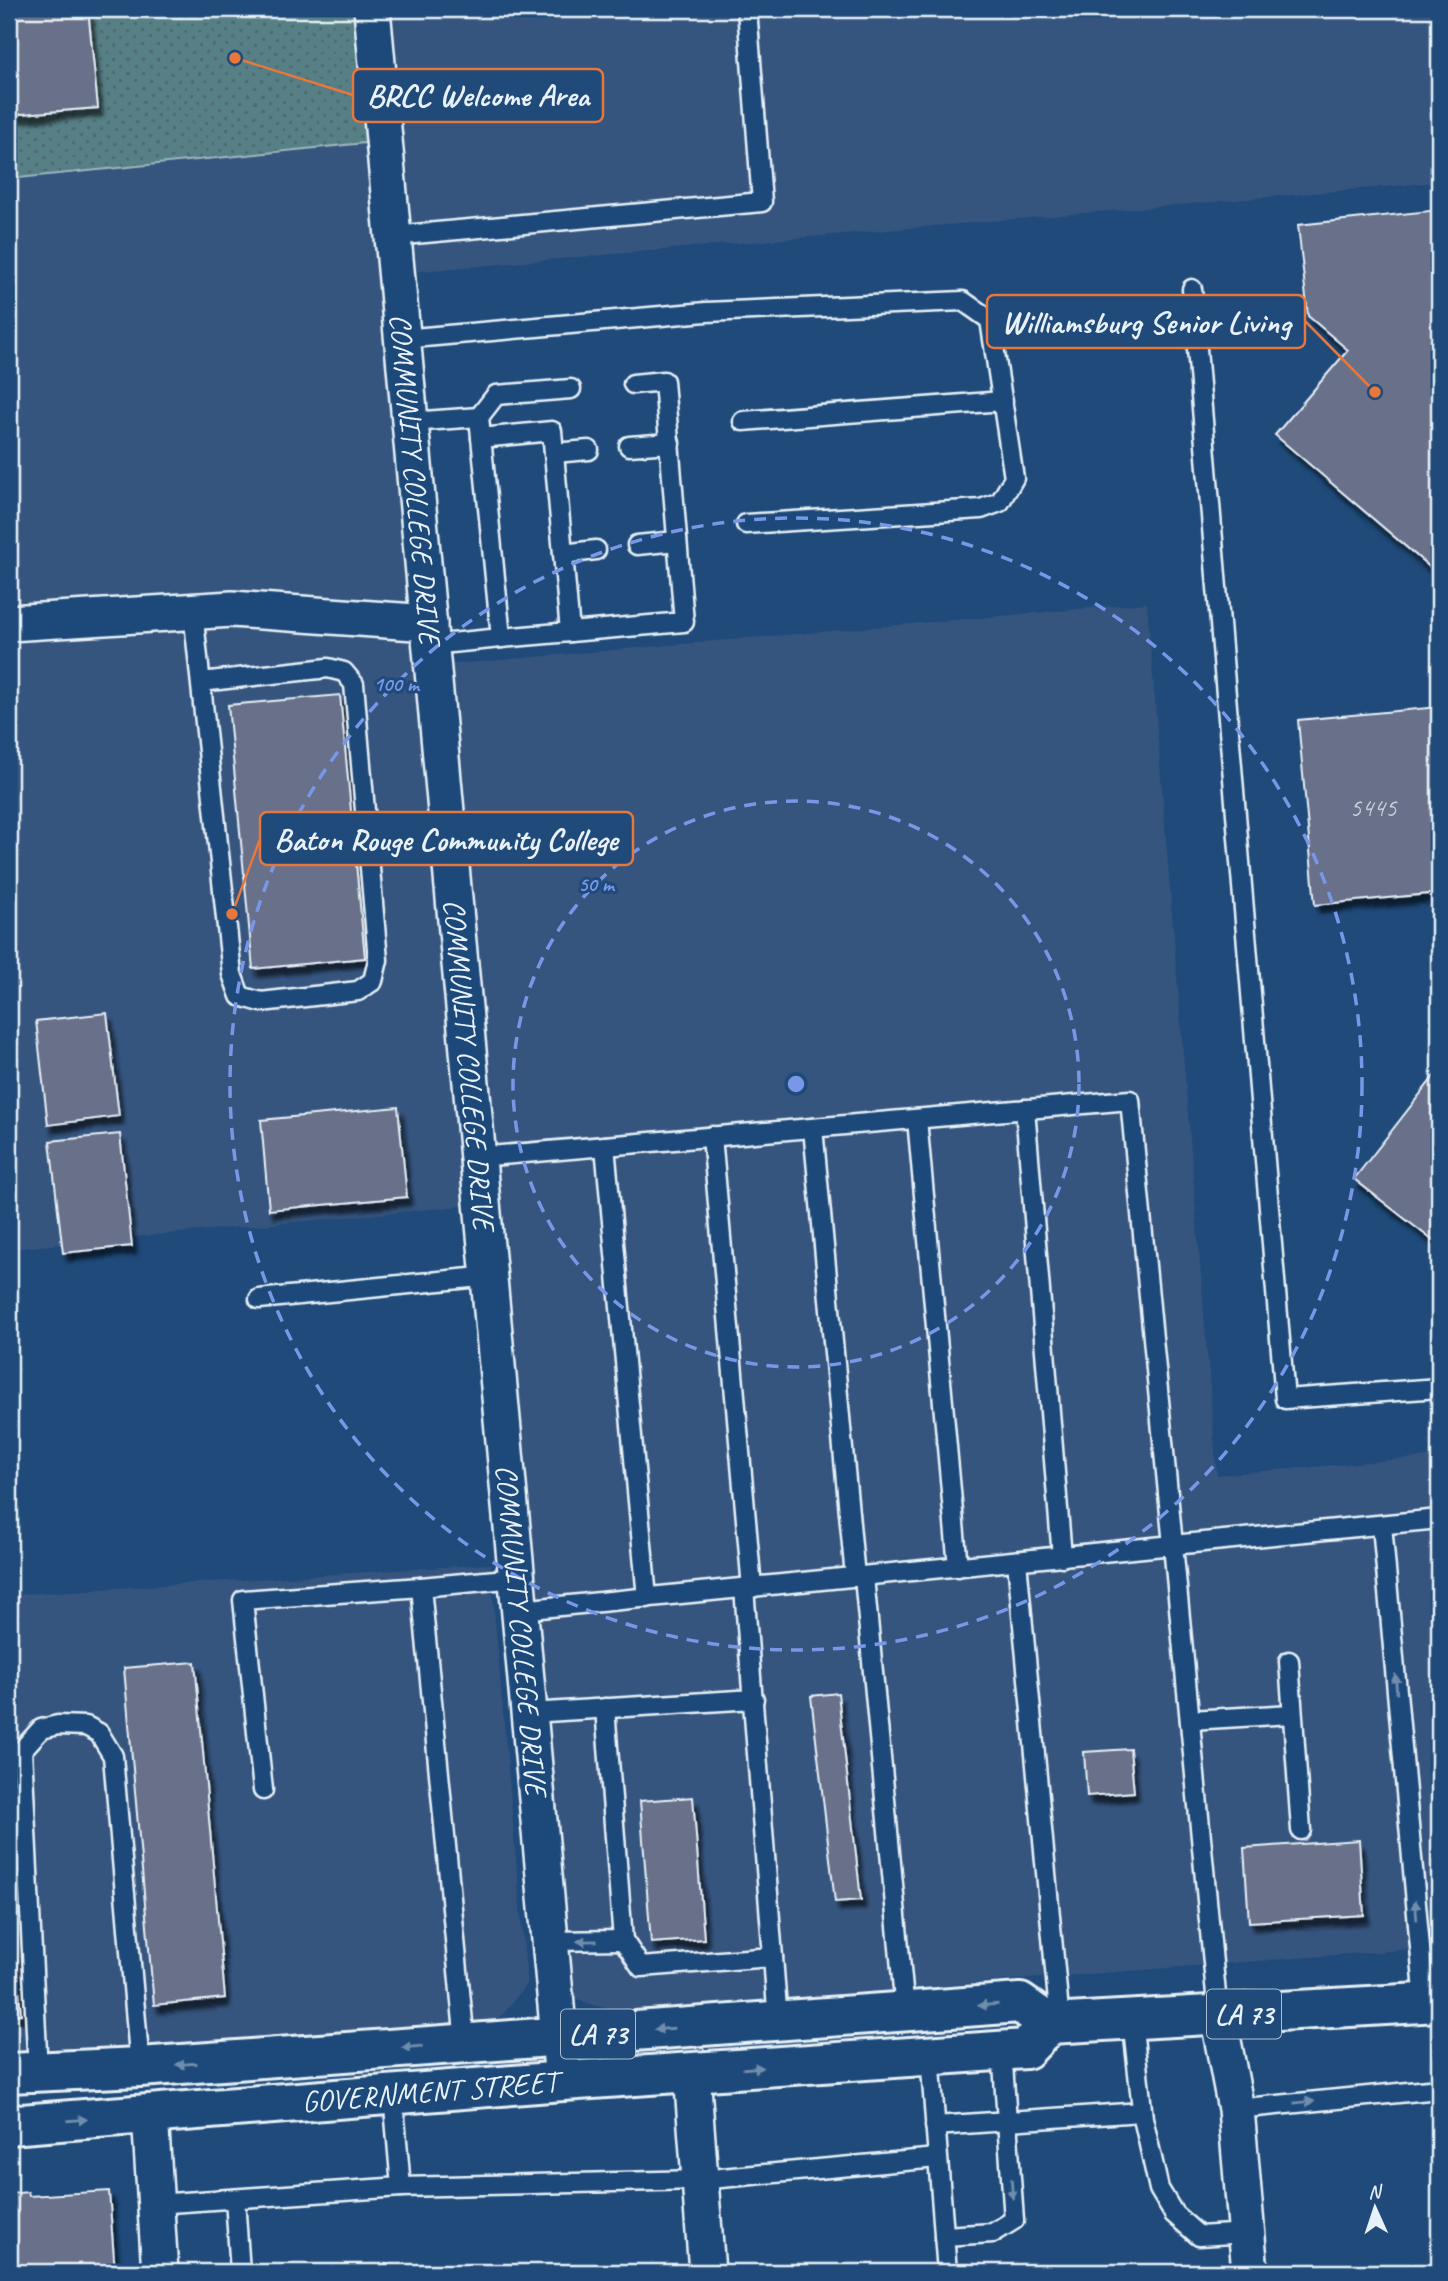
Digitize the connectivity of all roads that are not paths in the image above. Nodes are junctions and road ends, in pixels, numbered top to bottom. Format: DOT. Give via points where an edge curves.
graph roads {
  1 [pos="372,9"];
  2 [pos="747,9"];
  3 [pos="393,236"];
  4 [pos="1192,289"];
  5 [pos="402,339"];
  6 [pos="633,384"];
  7 [pos="572,389"];
  8 [pos="1003,401"];
  9 [pos="479,417"];
  10 [pos="743,421"];
  11 [pos="411,422"];
  12 [pos="481,438"];
  13 [pos="670,443"];
  14 [pos="629,446"];
  15 [pos="589,450"];
  16 [pos="554,453"];
  17 [pos="746,524"];
  18 [pos="677,541"];
  19 [pos="637,545"];
  20 [pos="596,550"];
  21 [pos="563,554"];
  22 [pos="193,611"];
  23 [pos="9,623"];
  24 [pos="569,632"];
  25 [pos="430,634"];
  26 [pos="501,638"];
  27 [pos="201,682"];
  28 [pos="1025,1109"];
  29 [pos="917,1119"];
  30 [pos="813,1128"];
  31 [pos="712,1136"];
  32 [pos="605,1146"];
  33 [pos="479,1157"];
  34 [pos="489,1276"];
  35 [pos="259,1299"];
  36 [pos="1439,1388"];
  37 [pos="1439,1519"];
  38 [pos="1382,1525"];
  39 [pos="1173,1545"];
  40 [pos="1062,1557"];
  41 [pos="1017,1561"];
  42 [pos="958,1567"];
  43 [pos="859,1577"];
  44 [pos="421,1587"];
  45 [pos="748,1588"];
  46 [pos="519,1594"];
  47 [pos="647,1598"];
  48 [pos="1289,1661"];
  49 [pos="754,1699"];
  50 [pos="605,1708"];
  51 [pos="530,1713"];
  52 [pos="1292,1714"];
  53 [pos="1190,1720"];
  54 [pos="263,1790"];
  55 [pos="1301,1830"];
  56 [pos="623,1940"];
  57 [pos="551,1941"];
  58 [pos="773,1956"];
  59 [pos="1432,2002"];
  60 [pos="905,2011"];
  61 [pos="852,2015"];
  62 [pos="1218,2015"];
  63 [pos="1132,2019"];
  64 [pos="778,2021"];
  65 [pos="1055,2024"];
  66 [pos="559,2037"];
  67 [pos="466,2043"];
  68 [pos="1003,2050"];
  69 [pos="930,2056"];
  70 [pos="140,2067"];
  71 [pos="23,2072"];
  72 [pos="692,2073"];
  73 [pos="563,2081"];
  74 [pos="1439,2089"];
  75 [pos="393,2095"];
  76 [pos="1236,2109"];
  77 [pos="1142,2112"];
  78 [pos="150,2114"];
  79 [pos="1007,2121"];
  80 [pos="9,2125"];
  81 [pos="935,2126"];
  82 [pos="937,2158"];
  83 [pos="700,2180"];
  84 [pos="401,2187"];
  85 [pos="235,2199"];
  86 [pos="155,2204"];
  87 [pos="1247,2233"];
  88 [pos="944,2236"];
  89 [pos="160,2272"];
  90 [pos="240,2272"];
  91 [pos="707,2272"];
  92 [pos="947,2272"];
  93 [pos="1250,2272"];
  1 -- 3 [label="street, COMMUNITY COLLEGE DRIVE"];
  2 -- 3 [label="lane" via="762,202"];
  3 -- 5 [label="street, COMMUNITY COLLEGE DRIVE"];
  4 -- 36 [label="lane" via="1285,1399"];
  5 -- 8 [label="lane" via="706,312 963,301 990,320"];
  5 -- 11 [label="street, COMMUNITY COLLEGE DRIVE"];
  6 -- 13 [label="lane" via="664,381"];
  7 -- 9 [label="lane" via="496,395"];
  8 -- 10 [label="lane"];
  8 -- 17 [label="lane" via="1014,478 1000,502 981,509"];
  9 -- 11 [label="lane"];
  9 -- 12 [label="lane"];
  11 -- 25 [label="street, COMMUNITY COLLEGE DRIVE"];
  12 -- 16 [label="lane" via="552,431"];
  12 -- 26 [label="lane"];
  13 -- 14 [label="lane"];
  13 -- 18 [label="lane"];
  15 -- 16 [label="lane"];
  16 -- 21 [label="lane"];
  18 -- 19 [label="lane"];
  18 -- 24 [label="lane" via="684,622"];
  20 -- 21 [label="lane"];
  21 -- 24 [label="lane"];
  22 -- 23 [label="street"];
  22 -- 25 [label="street" via="232,608"];
  22 -- 27 [label="lane"];
  24 -- 26 [label="lane"];
  25 -- 26 [label="lane"];
  25 -- 33 [label="street, COMMUNITY COLLEGE DRIVE"];
  27 -- 27 [label="lane" via="232,974 240,996 261,1002 358,991 373,981 378,960 354,684 344,672 328,668"];
  28 -- 29 [label="lane"];
  28 -- 39 [label="lane" via="1130,1100"];
  28 -- 40 [label="lane"];
  29 -- 30 [label="lane"];
  29 -- 42 [label="lane"];
  30 -- 31 [label="lane"];
  30 -- 43 [label="lane"];
  31 -- 32 [label="lane"];
  31 -- 45 [label="lane"];
  32 -- 33 [label="lane"];
  32 -- 47 [label="lane"];
  33 -- 34 [label="street, COMMUNITY COLLEGE DRIVE"];
  34 -- 35 [label="lane"];
  34 -- 46 [label="street, COMMUNITY COLLEGE DRIVE"];
  37 -- 38 [label="lane"];
  38 -- 39 [label="lane"];
  59 -- 38 [label="lane, one-way"];
  39 -- 40 [label="lane"];
  39 -- 53 [label="lane"];
  40 -- 41 [label="lane"];
  41 -- 42 [label="lane"];
  41 -- 65 [label="lane"];
  42 -- 43 [label="lane"];
  43 -- 45 [label="lane"];
  43 -- 60 [label="lane"];
  44 -- 46 [label="lane"];
  44 -- 54 [label="lane" via="243,1600"];
  44 -- 67 [label="lane"];
  45 -- 47 [label="lane"];
  45 -- 49 [label="lane"];
  46 -- 47 [label="lane"];
  46 -- 51 [label="street, COMMUNITY COLLEGE DRIVE"];
  48 -- 52 [label="lane"];
  49 -- 50 [label="lane"];
  49 -- 58 [label="lane"];
  50 -- 51 [label="lane"];
  50 -- 56 [label="lane"];
  51 -- 57 [label="street, COMMUNITY COLLEGE DRIVE"];
  52 -- 53 [label="lane"];
  52 -- 55 [label="lane"];
  53 -- 62 [label="lane"];
  56 -- 57 [label="lane, one-way"];
  56 -- 58 [label="lane" via="640,1967"];
  57 -- 66 [label="street, COMMUNITY COLLEGE DRIVE"];
  58 -- 64 [label="lane"];
  59 -- 62 [label="main road, LA 73"];
  60 -- 61 [label="main road, GOVERNMENT STREET / LA 73"];
  65 -- 60 [label="main road, GOVERNMENT STREET / LA 73, one-way" via="1020,2003"];
  61 -- 64 [label="main road, GOVERNMENT STREET / LA 73"];
  61 -- 72 [label="main road" via="827,2033 716,2042 700,2050"];
  62 -- 63 [label="main road, LA 73"];
  62 -- 76 [label="street"];
  63 -- 65 [label="main road, LA 73"];
  63 -- 77 [label="lane"];
  64 -- 66 [label="main road, GOVERNMENT STREET / LA 73, one-way"];
  65 -- 68 [label="main road, GOVERNMENT STREET / LA 73" via="1026,2049"];
  66 -- 67 [label="main road, GOVERNMENT STREET / LA 73"];
  66 -- 73 [label="street, COMMUNITY COLLEGE DRIVE"];
  67 -- 70 [label="main road, GOVERNMENT STREET / LA 73, one-way"];
  68 -- 69 [label="main road, GOVERNMENT STREET / LA 73"];
  68 -- 79 [label="lane"];
  72 -- 69 [label="main road, GOVERNMENT STREET / LA 73, one-way"];
  69 -- 81 [label="lane"];
  70 -- 71 [label="main road, GOVERNMENT STREET / LA 73"];
  70 -- 71 [label="lane" via="113,1756 99,1733 86,1726 58,1725 41,1728 22,1750"];
  72 -- 73 [label="main road, GOVERNMENT STREET / LA 73"];
  72 -- 83 [label="street"];
  73 -- 75 [label="main road, GOVERNMENT STREET / LA 73"];
  76 -- 74 [label="lane, one-way"];
  75 -- 78 [label="main road, GOVERNMENT STREET / LA 73"];
  75 -- 84 [label="lane"];
  76 -- 87 [label="street"];
  77 -- 79 [label="lane"];
  77 -- 87 [label="lane" via="1159,2189 1174,2214 1199,2236"];
  80 -- 78 [label="main road, GOVERNMENT STREET / LA 73, one-way"];
  78 -- 86 [label="street"];
  79 -- 81 [label="lane"];
  79 -- 88 [label="lane, one-way" via="1014,2220 992,2233"];
  81 -- 82 [label="lane"];
  82 -- 83 [label="lane"];
  82 -- 88 [label="lane"];
  83 -- 84 [label="lane"];
  83 -- 91 [label="street"];
  84 -- 85 [label="lane"];
  85 -- 86 [label="lane"];
  85 -- 90 [label="lane"];
  86 -- 89 [label="street"];
  87 -- 93 [label="street"];
  88 -- 92 [label="lane"];
}
